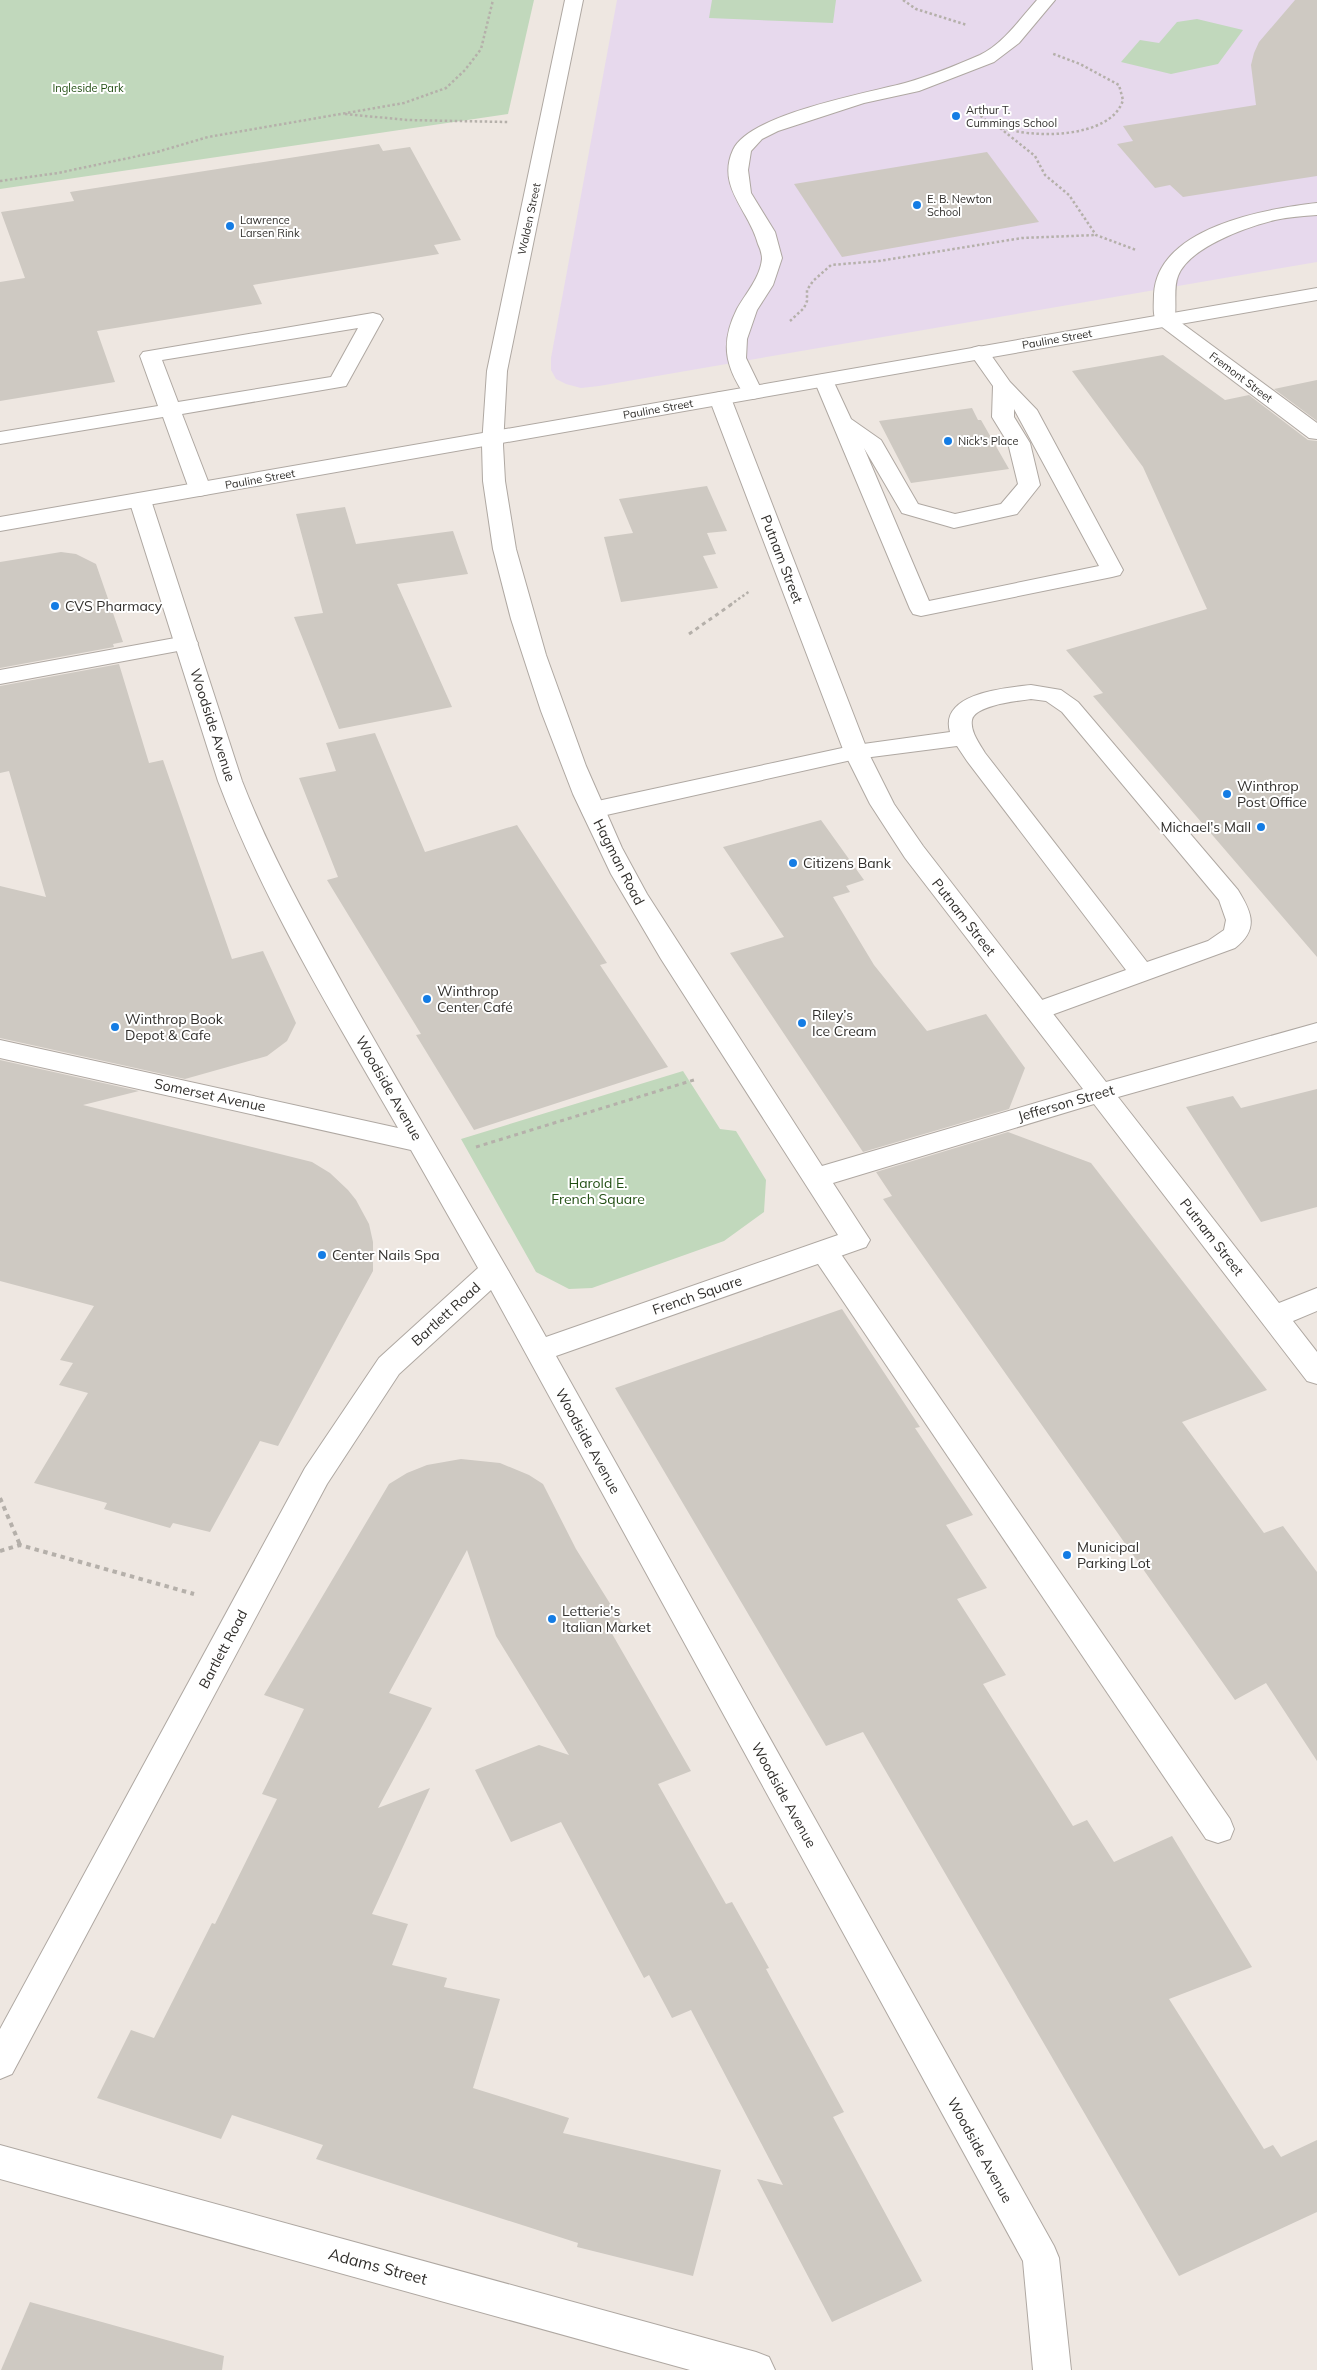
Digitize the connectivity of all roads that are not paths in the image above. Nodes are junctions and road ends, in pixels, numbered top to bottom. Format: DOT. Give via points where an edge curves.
graph roads {
  1 [pos="574,0"];
  2 [pos="1046,0"];
  3 [pos="1317,209"];
  4 [pos="1317,294"];
  5 [pos="1165,320"];
  6 [pos="979,352"];
  7 [pos="824,380"];
  8 [pos="1003,386"];
  9 [pos="753,392"];
  10 [pos="720,398"];
  11 [pos="169,411"];
  12 [pos="843,422"];
  13 [pos="1317,433"];
  14 [pos="0,438"];
  15 [pos="491,438"];
  16 [pos="200,490"];
  17 [pos="140,500"];
  18 [pos="0,524"];
  19 [pos="186,643"];
  20 [pos="0,678"];
  21 [pos="964,738"];
  22 [pos="856,752"];
  23 [pos="593,810"];
  24 [pos="1142,973"];
  25 [pos="1037,1011"];
  26 [pos="1317,1032"];
  27 [pos="0,1049"];
  28 [pos="1100,1093"];
  29 [pos="419,1142"];
  30 [pos="816,1178"];
  31 [pos="856,1240"];
  32 [pos="824,1251"];
  33 [pos="494,1270"];
  34 [pos="1317,1299"];
  35 [pos="1274,1317"];
  36 [pos="538,1351"];
  37 [pos="1317,1373"];
  38 [pos="1218,1829"];
  39 [pos="0,2063"];
  40 [pos="0,2162"];
  41 [pos="756,2370"];
  42 [pos="1052,2370"];
  1 -- 15 [label="street, Walden Street" via="497,371"];
  2 -- 9 [label="street" via="1013,39 988,58 912,87 860,98 771,127 755,135 742,150 738,170 741,193 764,232 772,258 737,339 736,358"];
  3 -- 5 [label="street" via="1273,214 1194,246 1170,271 1164,296"];
  4 -- 5 [label="street, Pauline Street"];
  5 -- 6 [label="street, Pauline Street"];
  5 -- 13 [label="street, Fremont Street"];
  6 -- 7 [label="street, Pauline Street"];
  6 -- 8 [label="street"];
  7 -- 9 [label="street, Pauline Street"];
  7 -- 12 [label="street"];
  8 -- 12 [label="street" via="1003,417 1019,443 1029,485 1009,509 954,521 910,508 873,445"];
  8 -- 12 [label="street" via="1026,410 1112,570 921,610"];
  9 -- 10 [label="street, Pauline Street"];
  10 -- 15 [label="street, Pauline Street"];
  10 -- 22 [label="street, Putnam Street"];
  11 -- 11 [label="street" via="150,356 372,319 338,382"];
  11 -- 14 [label="street"];
  11 -- 16 [label="street"];
  15 -- 16 [label="street, Pauline Street"];
  15 -- 23 [label="street, Hagman Road" via="496,506 522,622"];
  16 -- 17 [label="street, Pauline Street"];
  17 -- 18 [label="street, Pauline Street"];
  17 -- 19 [label="street, Woodside Avenue"];
  19 -- 20 [label="street"];
  19 -- 29 [label="street, Woodside Avenue" via="230,781 262,856 302,935"];
  21 -- 22 [label="street"];
  21 -- 24 [label="street"];
  21 -- 24 [label="street" via="961,716 971,705 1017,693 1053,696 1070,707 1228,896 1239,916 1239,926 1228,942"];
  22 -- 23 [label="street"];
  22 -- 25 [label="street, Putnam Street" via="877,798 900,833"];
  23 -- 30 [label="street, Hagman Road" via="652,925"];
  24 -- 25 [label="street"];
  25 -- 28 [label="street, Putnam Street"];
  26 -- 28 [label="street, Jefferson Street"];
  27 -- 29 [label="street, Somerset Avenue"];
  28 -- 30 [label="street, Jefferson Street"];
  28 -- 35 [label="street, Putnam Street"];
  29 -- 33 [label="street, Woodside Avenue"];
  30 -- 31 [label="street, Hagman Road"];
  31 -- 32 [label="street, French Square"];
  32 -- 36 [label="street, French Square"];
  32 -- 38 [label="street"];
  33 -- 36 [label="street, Woodside Avenue"];
  33 -- 39 [label="street, Bartlett Road" via="389,1366 316,1476"];
  34 -- 35 [label="street"];
  35 -- 37 [label="street, Putnam Street"];
  36 -- 42 [label="street, Woodside Avenue" via="1040,2258"];
  40 -- 41 [label="street, Adams Street"];
}
